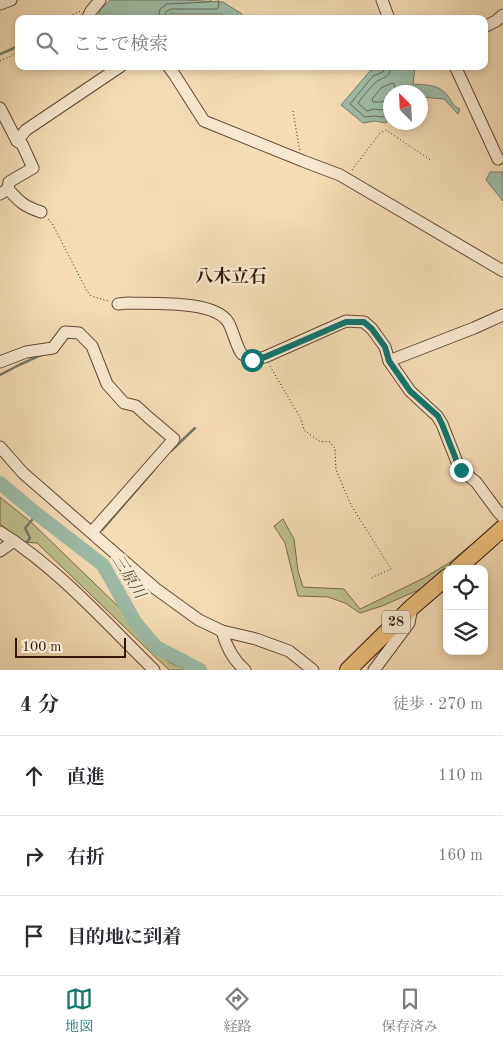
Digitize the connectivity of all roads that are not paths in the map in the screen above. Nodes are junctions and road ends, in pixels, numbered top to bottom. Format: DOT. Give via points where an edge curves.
graph roads {
  1 [pos="11,0"];
  2 [pos="100,0"];
  3 [pos="382,0"];
  4 [pos="0,4"];
  5 [pos="88,9"];
  6 [pos="503,14"];
  7 [pos="388,15"];
  8 [pos="488,25"];
  9 [pos="115,70"];
  10 [pos="171,70"];
  11 [pos="456,70"];
  12 [pos="0,108"];
  13 [pos="17,140"];
  14 [pos="498,159"];
  15 [pos="4,192"];
  16 [pos="41,212"];
  17 [pos="503,271"];
  18 [pos="118,304"];
  19 [pos="503,315"];
  20 [pos="389,361"];
  21 [pos="0,362"];
  22 [pos="0,447"];
  23 [pos="503,517"];
  24 [pos="503,528"];
  25 [pos="0,532"];
  26 [pos="92,532"];
  27 [pos="14,541"];
  28 [pos="0,551"];
  29 [pos="461,565"];
  30 [pos="443,580"];
  31 [pos="412,607"];
  32 [pos="222,631"];
  33 [pos="154,670"];
  34 [pos="245,670"];
  35 [pos="313,670"];
  36 [pos="348,670"];
  37 [pos="374,670"];
  1 -- 4 [label="street"];
  2 -- 5 [label="street"];
  3 -- 7 [label="street"];
  6 -- 8 [label="street"];
  9 -- 13 [label="street" via="26,130"];
  10 -- 17 [label="street" via="204,120 340,175"];
  11 -- 14 [label="street"];
  12 -- 13 [label="street"];
  13 -- 15 [label="street" via="33,168 9,182"];
  15 -- 16 [label="street"];
  18 -- 20 [label="street" via="190,305 209,309 225,318 241,353 252,360 346,322 364,322 385,347"];
  19 -- 20 [label="street"];
  20 -- 23 [label="street" via="410,391 438,416 461,470 476,482"];
  21 -- 26 [label="street" via="26,352 52,348 65,332 79,333 92,346 107,384 124,403 136,406 174,439"];
  22 -- 26 [label="street" via="24,473"];
  24 -- 29 [label="highway"];
  25 -- 27 [label="street"];
  26 -- 32 [label="street" via="156,589 199,620"];
  27 -- 28 [label="street"];
  27 -- 33 [label="street" via="88,603"];
  30 -- 31 [label="highway, 28"];
  31 -- 36 [label="highway, 28"];
  31 -- 37 [label="street" via="409,623"];
  32 -- 34 [label="street" via="225,642"];
  32 -- 35 [label="street" via="289,651"];
}
